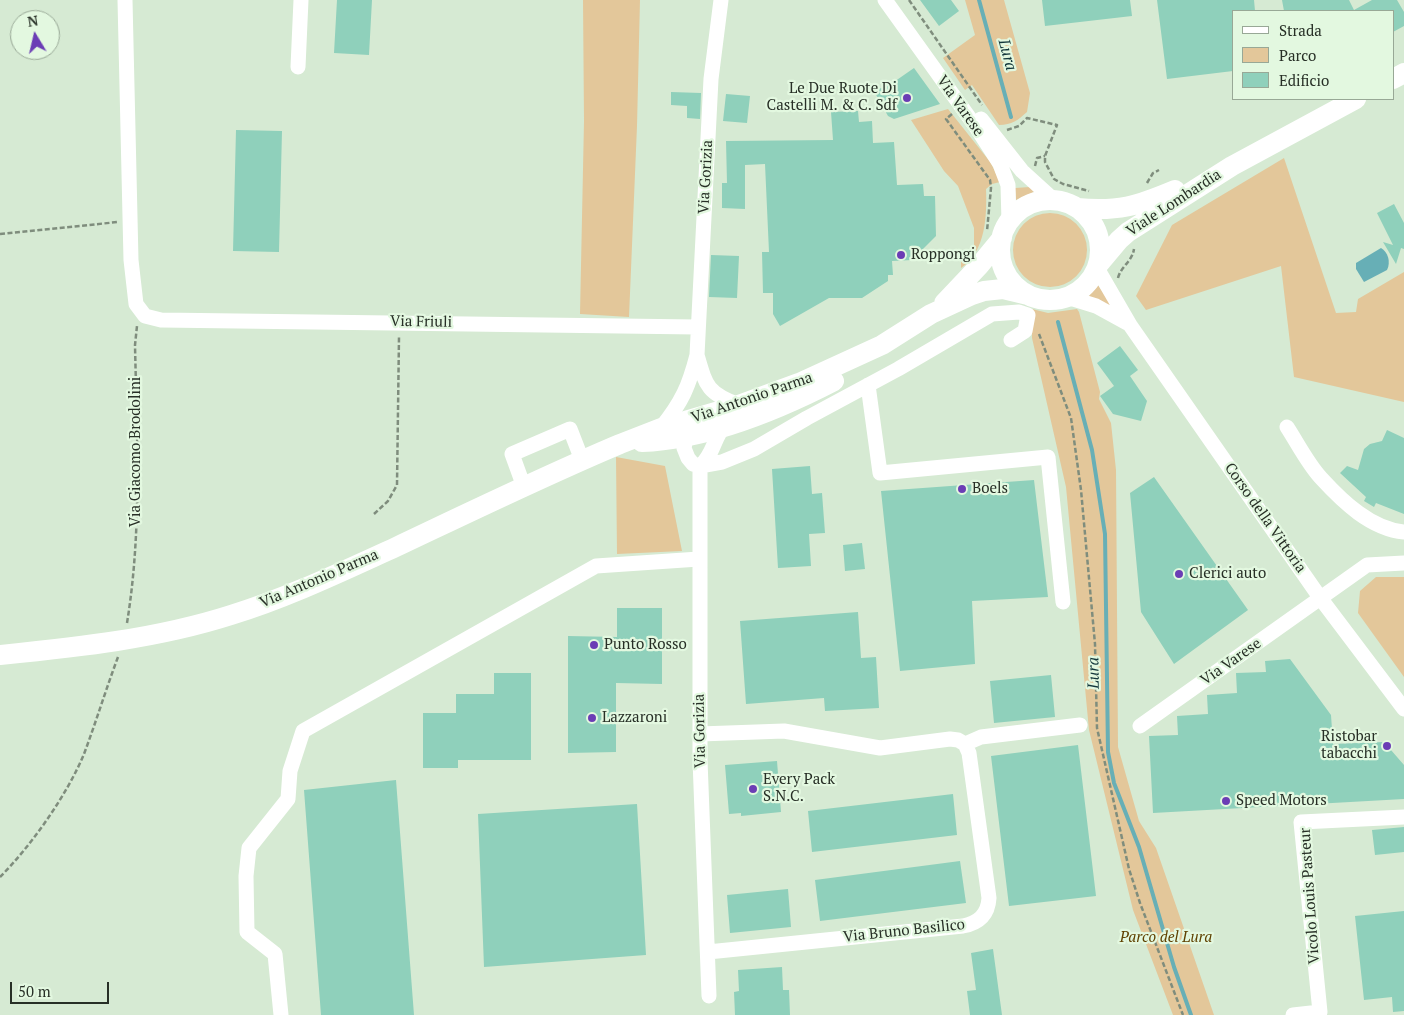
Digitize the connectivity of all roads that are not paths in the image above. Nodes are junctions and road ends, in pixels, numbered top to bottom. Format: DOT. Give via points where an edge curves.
graph roads {
  1 [pos="125,0"];
  2 [pos="301,0"];
  3 [pos="722,0"];
  4 [pos="885,0"];
  5 [pos="895,0"];
  6 [pos="298,67"];
  7 [pos="1344,102"];
  8 [pos="1232,166"];
  9 [pos="1055,201"];
  10 [pos="1076,208"];
  11 [pos="999,233"];
  12 [pos="1097,267"];
  13 [pos="1028,295"];
  14 [pos="1067,297"];
  15 [pos="932,314"];
  16 [pos="1130,325"];
  17 [pos="697,327"];
  18 [pos="1011,340"];
  19 [pos="882,345"];
  20 [pos="697,355"];
  21 [pos="868,385"];
  22 [pos="739,405"];
  23 [pos="725,426"];
  24 [pos="1287,427"];
  25 [pos="661,428"];
  26 [pos="686,438"];
  27 [pos="620,444"];
  28 [pos="582,460"];
  29 [pos="700,466"];
  30 [pos="524,487"];
  31 [pos="1404,532"];
  32 [pos="699,559"];
  33 [pos="1404,563"];
  34 [pos="1321,599"];
  35 [pos="1063,602"];
  36 [pos="0,655"];
  37 [pos="1404,709"];
  38 [pos="1080,725"];
  39 [pos="1140,726"];
  40 [pos="700,734"];
  41 [pos="965,744"];
  42 [pos="1404,817"];
  43 [pos="708,952"];
  44 [pos="709,996"];
  45 [pos="281,1015"];
  46 [pos="1293,1015"];
  1 -- 17 [label="street, Via Friuli" via="133,286 136,304 145,316 161,320"];
  2 -- 6 [label="street"];
  3 -- 17 [label="street, Via Gorizia" via="711,79"];
  4 -- 11 [label="street, Via Varese" via="1000,164 1008,185"];
  5 -- 9 [label="street, Via Varese" via="1016,164"];
  7 -- 8 [label="main road, Viale Lombardia"];
  8 -- 10 [label="main road, Viale Lombardia" via="1140,204 1107,209"];
  8 -- 12 [label="main road, Viale Lombardia" via="1128,232"];
  9 -- 10 [label="main road"];
  9 -- 11 [label="main road" via="1029,205"];
  10 -- 12 [label="main road" via="1090,220 1098,235 1100,253"];
  11 -- 13 [label="main road" via="1001,257 1007,275"];
  11 -- 15 [label="main road, Via Antonio Parma" via="963,284"];
  12 -- 14 [label="main road" via="1084,286"];
  12 -- 16 [label="street, Corso della Vittoria"];
  13 -- 14 [label="main road" via="1048,300"];
  13 -- 15 [label="main road, Via Antonio Parma" via="1003,289 984,291"];
  14 -- 16 [label="street, Corso della Vittoria" via="1096,306"];
  15 -- 19 [label="main road, Via Antonio Parma"];
  16 -- 34 [label="street, Corso della Vittoria"];
  17 -- 20 [label="street, Via Gorizia"];
  18 -- 21 [label="street" via="1025,331 1028,315 1019,312 992,314"];
  19 -- 22 [label="main road, Via Antonio Parma" via="799,384"];
  19 -- 23 [label="main road, Via Antonio Parma" via="862,363 799,400"];
  20 -- 22 [label="street, Via Gorizia" via="712,392"];
  20 -- 25 [label="street, Via Gorizia" via="686,391 677,409"];
  21 -- 29 [label="street" via="754,449 722,462"];
  21 -- 35 [label="street" via="880,474 1048,457"];
  22 -- 25 [label="main road, Via Antonio Parma"];
  22 -- 26 [label="street" via="732,411 702,422"];
  23 -- 26 [label="main road, Via Antonio Parma"];
  23 -- 29 [label="street" via="717,436 708,459"];
  24 -- 31 [label="street" via="1320,478 1360,515 1390,530"];
  25 -- 27 [label="main road, Via Antonio Parma"];
  26 -- 27 [label="main road, Via Antonio Parma"];
  26 -- 29 [label="street" via="684,448 688,458"];
  27 -- 28 [label="main road, Via Antonio Parma"];
  28 -- 30 [label="main road, Via Antonio Parma"];
  28 -- 30 [label="street" via="570,429 512,454"];
  29 -- 32 [label="street, Via Gorizia"];
  30 -- 36 [label="main road, Via Antonio Parma" via="340,573 242,611 179,630 80,647"];
  32 -- 40 [label="street, Via Gorizia"];
  32 -- 45 [label="street" via="596,566 303,731 290,771 288,798 249,848 247,862 247,932 275,954"];
  33 -- 34 [label="street, Via Varese" via="1367,564"];
  34 -- 37 [label="street, Corso della Vittoria"];
  34 -- 39 [label="street, Via Varese"];
  38 -- 41 [label="street" via="981,737"];
  40 -- 41 [label="street" via="784,732 880,748 950,739"];
  40 -- 43 [label="street, Via Gorizia"];
  41 -- 43 [label="street, Via Bruno Basilico" via="969,753 989,898 983,917 963,926"];
  42 -- 46 [label="street, Vicolo Louis Pasteur" via="1301,822 1320,1012"];
  43 -- 44 [label="street, Via Gorizia"];
}
